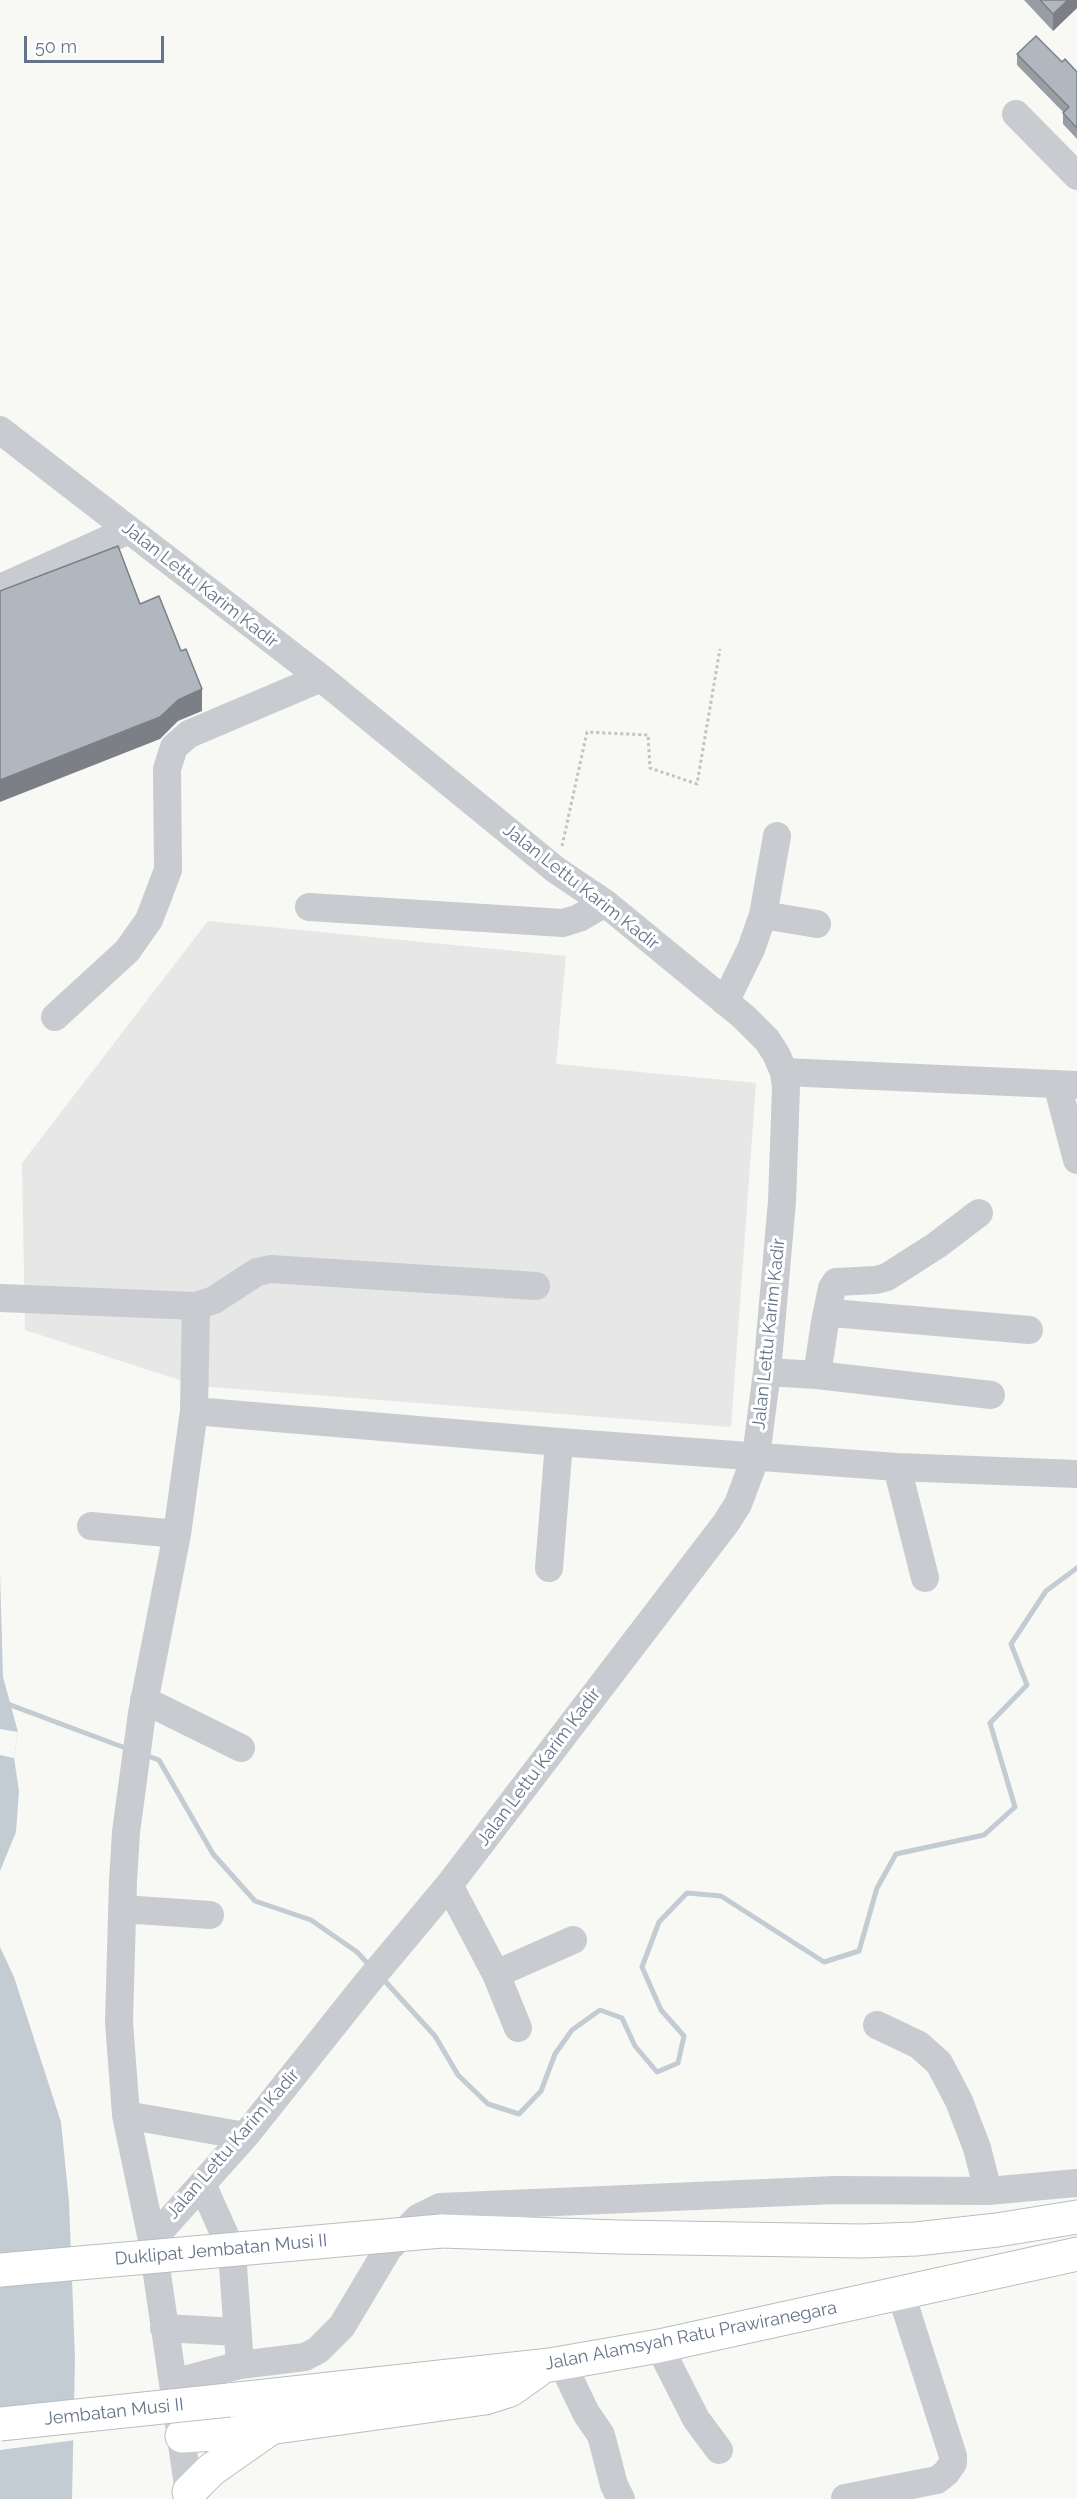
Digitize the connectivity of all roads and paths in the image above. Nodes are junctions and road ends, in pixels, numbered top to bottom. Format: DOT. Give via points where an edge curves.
graph roads {
  1 [pos="1016,114"];
  2 [pos="1077,176"];
  3 [pos="0,430"];
  4 [pos="129,530"];
  5 [pos="0,588"];
  6 [pos="720,650"];
  7 [pos="321,678"];
  8 [pos="777,836"];
  9 [pos="556,870"];
  10 [pos="605,903"];
  11 [pos="309,907"];
  12 [pos="763,915"];
  13 [pos="817,924"];
  14 [pos="725,1002"];
  15 [pos="55,1017"];
  16 [pos="784,1072"];
  17 [pos="1067,1085"];
  18 [pos="1077,1160"];
  19 [pos="979,1214"];
  20 [pos="536,1286"];
  21 [pos="0,1298"];
  22 [pos="196,1306"];
  23 [pos="826,1317"];
  24 [pos="1029,1330"];
  25 [pos="767,1372"];
  26 [pos="817,1375"];
  27 [pos="991,1395"];
  28 [pos="194,1411"];
  29 [pos="559,1442"];
  30 [pos="756,1456"];
  31 [pos="897,1467"];
  32 [pos="1077,1474"];
  33 [pos="91,1526"];
  34 [pos="177,1534"];
  35 [pos="549,1568"];
  36 [pos="925,1578"];
  37 [pos="144,1700"];
  38 [pos="241,1748"];
  39 [pos="448,1886"];
  40 [pos="122,1909"];
  41 [pos="210,1915"];
  42 [pos="573,1940"];
  43 [pos="496,1974"];
  44 [pos="877,2025"];
  45 [pos="518,2028"];
  46 [pos="126,2115"];
  47 [pos="245,2136"];
  48 [pos="1077,2182"];
  49 [pos="202,2184"];
  50 [pos="988,2191"];
  51 [pos="1077,2217"];
  52 [pos="152,2240"];
  53 [pos="1077,2254"];
  54 [pos="0,2270"];
  55 [pos="901,2294"];
  56 [pos="164,2328"];
  57 [pos="237,2331"];
  58 [pos="659,2346"];
  59 [pos="240,2365"];
  60 [pos="553,2365"];
  61 [pos="175,2392"];
  62 [pos="229,2400"];
  63 [pos="0,2424"];
  64 [pos="272,2428"];
  65 [pos="182,2436"];
  66 [pos="719,2450"];
  67 [pos="190,2496"];
  68 [pos="845,2498"];
  69 [pos="621,2499"];
  1 -- 2 [label="street"];
  3 -- 4 [label="street, Jalan Lettu Karim Kadir"];
  4 -- 5 [label="street"];
  4 -- 7 [label="street, Jalan Lettu Karim Kadir"];
  6 -- 9 [label="path" via="697,784 650,768 648,735 587,732"];
  7 -- 9 [label="street, Jalan Lettu Karim Kadir"];
  7 -- 15 [label="street" via="189,734 174,747 167,769 168,870 149,920 128,951"];
  8 -- 12 [label="street"];
  9 -- 10 [label="street, Jalan Lettu Karim Kadir"];
  10 -- 11 [label="street" via="563,923"];
  10 -- 14 [label="street, Jalan Lettu Karim Kadir"];
  12 -- 13 [label="street"];
  12 -- 14 [label="street"];
  14 -- 16 [label="street, Jalan Lettu Karim Kadir" via="768,1040"];
  16 -- 17 [label="street"];
  16 -- 25 [label="street, Jalan Lettu Karim Kadir" via="782,1201"];
  17 -- 18 [label="street"];
  19 -- 23 [label="street" via="887,1277 836,1282"];
  20 -- 22 [label="street" via="271,1269 257,1272 213,1300"];
  21 -- 22 [label="street"];
  22 -- 28 [label="street"];
  23 -- 24 [label="street" via="835,1313"];
  23 -- 26 [label="street"];
  25 -- 26 [label="street"];
  25 -- 30 [label="street, Jalan Lettu Karim Kadir"];
  26 -- 27 [label="street"];
  28 -- 29 [label="street"];
  28 -- 34 [label="street"];
  29 -- 30 [label="street"];
  29 -- 35 [label="street"];
  30 -- 31 [label="street"];
  30 -- 39 [label="street, Jalan Lettu Karim Kadir" via="738,1504 726,1523"];
  31 -- 32 [label="street"];
  31 -- 36 [label="street"];
  33 -- 34 [label="street"];
  34 -- 37 [label="street"];
  37 -- 38 [label="street"];
  37 -- 40 [label="street" via="126,1832"];
  39 -- 43 [label="street"];
  39 -- 47 [label="street, Jalan Lettu Karim Kadir"];
  40 -- 41 [label="street"];
  40 -- 46 [label="street" via="119,2022"];
  42 -- 43 [label="street"];
  43 -- 45 [label="street"];
  44 -- 50 [label="street" via="919,2045 939,2063 963,2111"];
  46 -- 47 [label="street"];
  46 -- 52 [label="street"];
  47 -- 49 [label="street, Jalan Lettu Karim Kadir"];
  48 -- 50 [label="street"];
  49 -- 52 [label="street, Jalan Lettu Karim Kadir"];
  49 -- 57 [label="street" via="228,2242"];
  50 -- 59 [label="street" via="835,2190 440,2207 418,2218 388,2249 342,2326 318,2350 305,2357"];
  51 -- 54 [label="highway, Duklipat Jembatan Musi II, bridge" via="997,2230 861,2241 441,2231"];
  52 -- 56 [label="street"];
  53 -- 55 [label="highway, Jalan Alamsyah Ratu Prawiranegara"];
  55 -- 58 [label="highway, Jalan Alamsyah Ratu Prawiranegara"];
  55 -- 68 [label="street" via="953,2463 937,2480"];
  56 -- 57 [label="street"];
  56 -- 61 [label="street"];
  57 -- 59 [label="street"];
  58 -- 60 [label="highway, Jalan Alamsyah Ratu Prawiranegara"];
  58 -- 66 [label="street" via="696,2419"];
  59 -- 61 [label="street"];
  60 -- 62 [label="highway, Jalan Alamsyah Ratu Prawiranegara"];
  60 -- 64 [label="highway" via="510,2390 486,2398"];
  60 -- 69 [label="street" via="601,2435"];
  61 -- 65 [label="street"];
  62 -- 63 [label="highway, Jembatan Musi II, bridge"];
  64 -- 65 [label="highway"];
  64 -- 67 [label="highway" via="211,2470"];
  65 -- 67 [label="street"];
}
